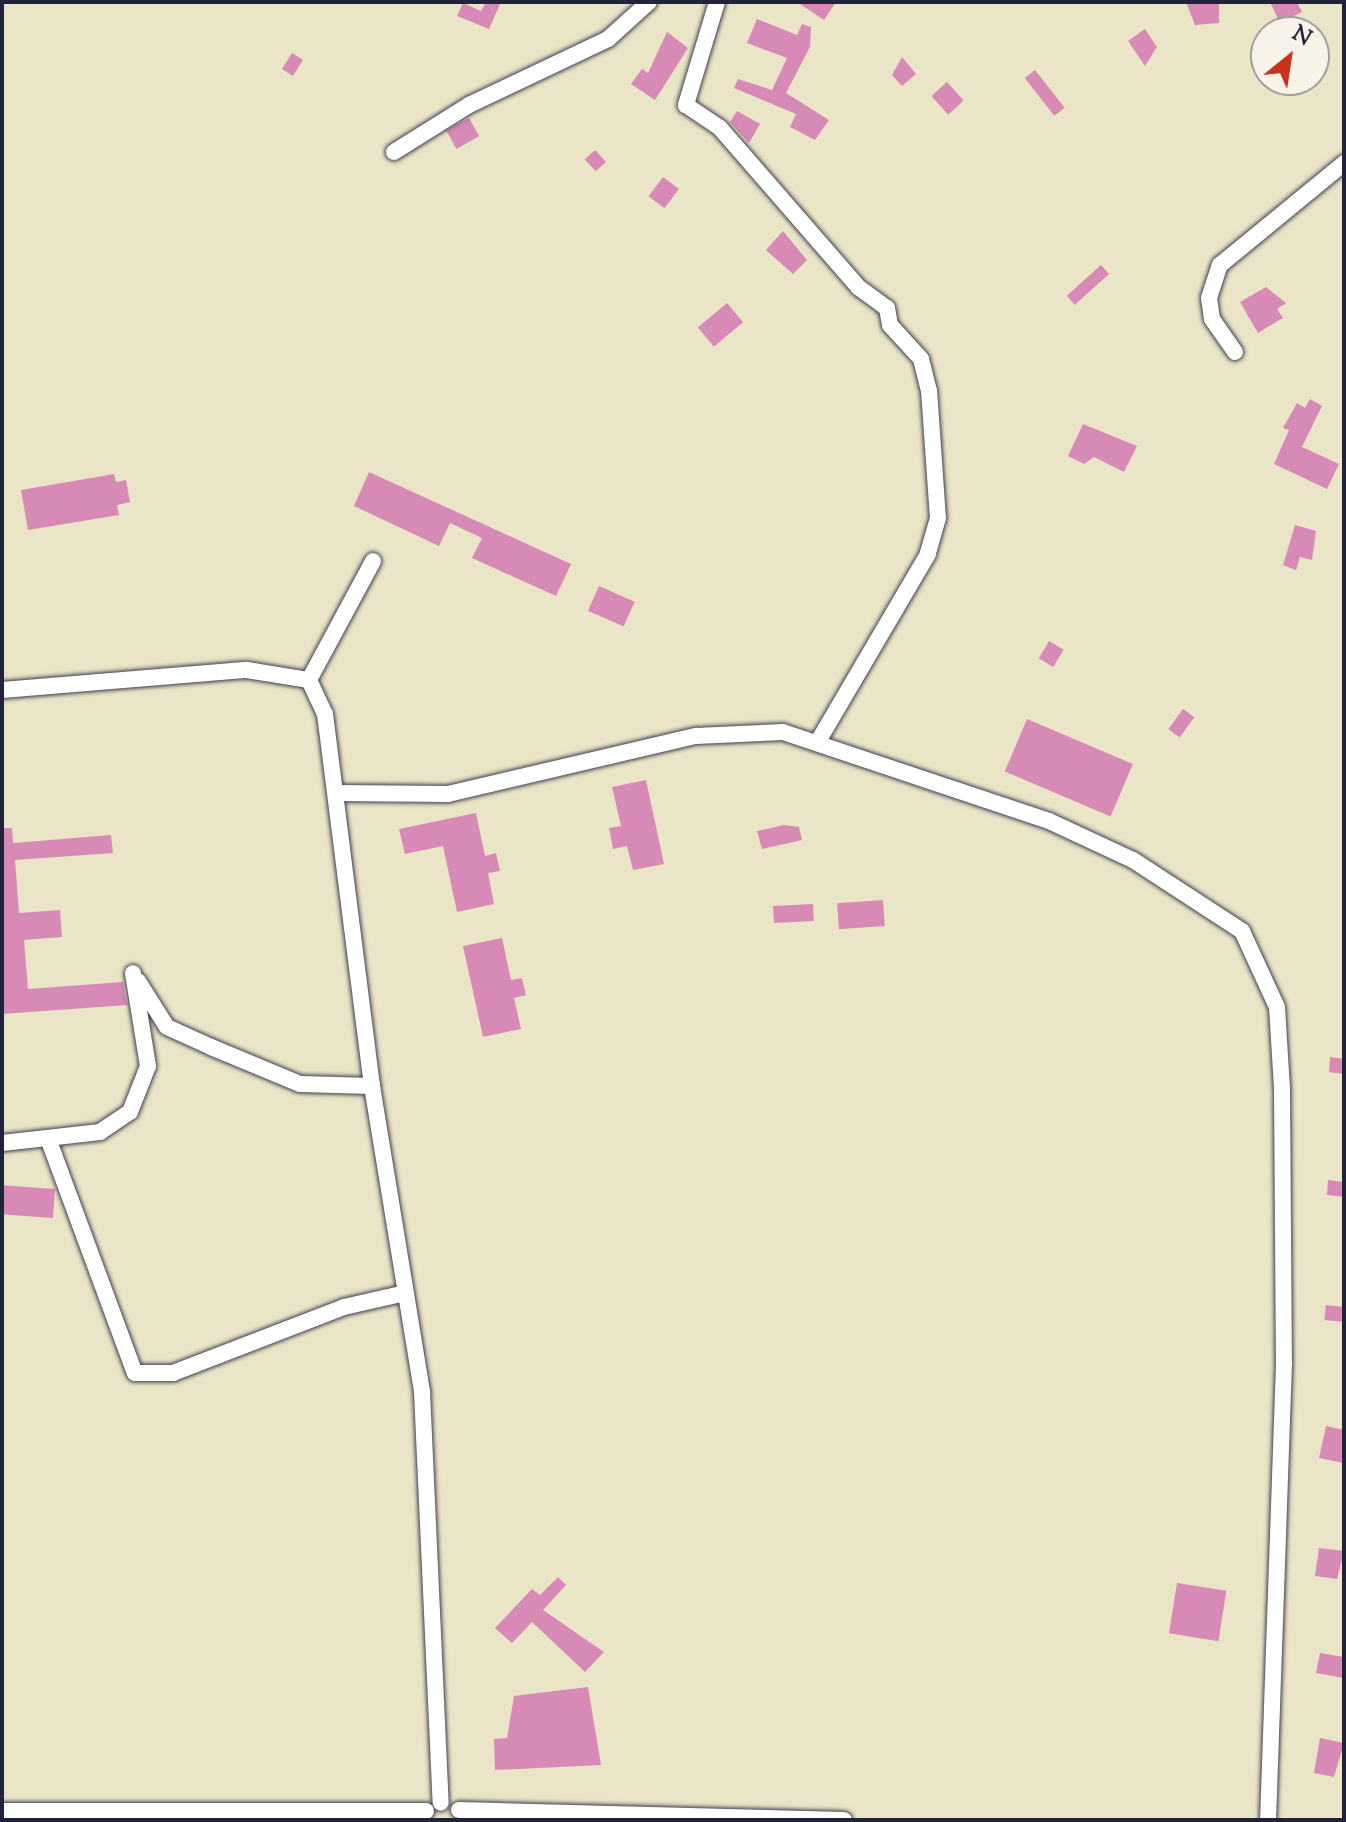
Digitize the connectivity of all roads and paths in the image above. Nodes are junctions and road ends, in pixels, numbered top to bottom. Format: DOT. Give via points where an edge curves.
graph roads {
  1 [pos="649,2"];
  2 [pos="711,3"];
  3 [pos="394,152"];
  4 [pos="1344,163"];
  5 [pos="1235,352"];
  6 [pos="373,561"];
  7 [pos="309,680"];
  8 [pos="2,690"];
  9 [pos="817,743"];
  10 [pos="337,793"];
  11 [pos="372,1086"];
  12 [pos="49,1141"];
  13 [pos="2,1143"];
  14 [pos="405,1293"];
  15 [pos="2,1811"];
  16 [pos="430,1811"];
  17 [pos="461,1815"];
  18 [pos="50,1816"];
  19 [pos="844,1820"];
  20 [pos="1268,1820"];
  1 -- 3 [label="street" via="608,39 469,105"];
  2 -- 9 [label="street" via="686,105 720,128 858,287 887,308 890,325 921,359 929,390 938,518 928,554"];
  4 -- 5 [label="street" via="1220,265 1209,298 1212,319"];
  6 -- 7 [label="street"];
  7 -- 8 [label="street" via="232,670"];
  7 -- 10 [label="street" via="325,714"];
  9 -- 10 [label="street" via="740,730 448,794"];
  9 -- 20 [label="street" via="1049,821 1133,860 1242,931 1270,980 1282,1088 1284,1363"];
  10 -- 11 [label="street"];
  11 -- 12 [label="street" via="300,1084 167,1027 133,973 148,1066 141,1092 118,1125"];
  11 -- 14 [label="street"];
  12 -- 13 [label="street"];
  12 -- 14 [label="street" via="135,1373 173,1373 344,1307"];
  14 -- 16 [label="street" via="422,1392"];
  15 -- 18 [label="street"];
  16 -- 17 [label="street"];
  16 -- 18 [label="street"];
  17 -- 19 [label="street"];
}
